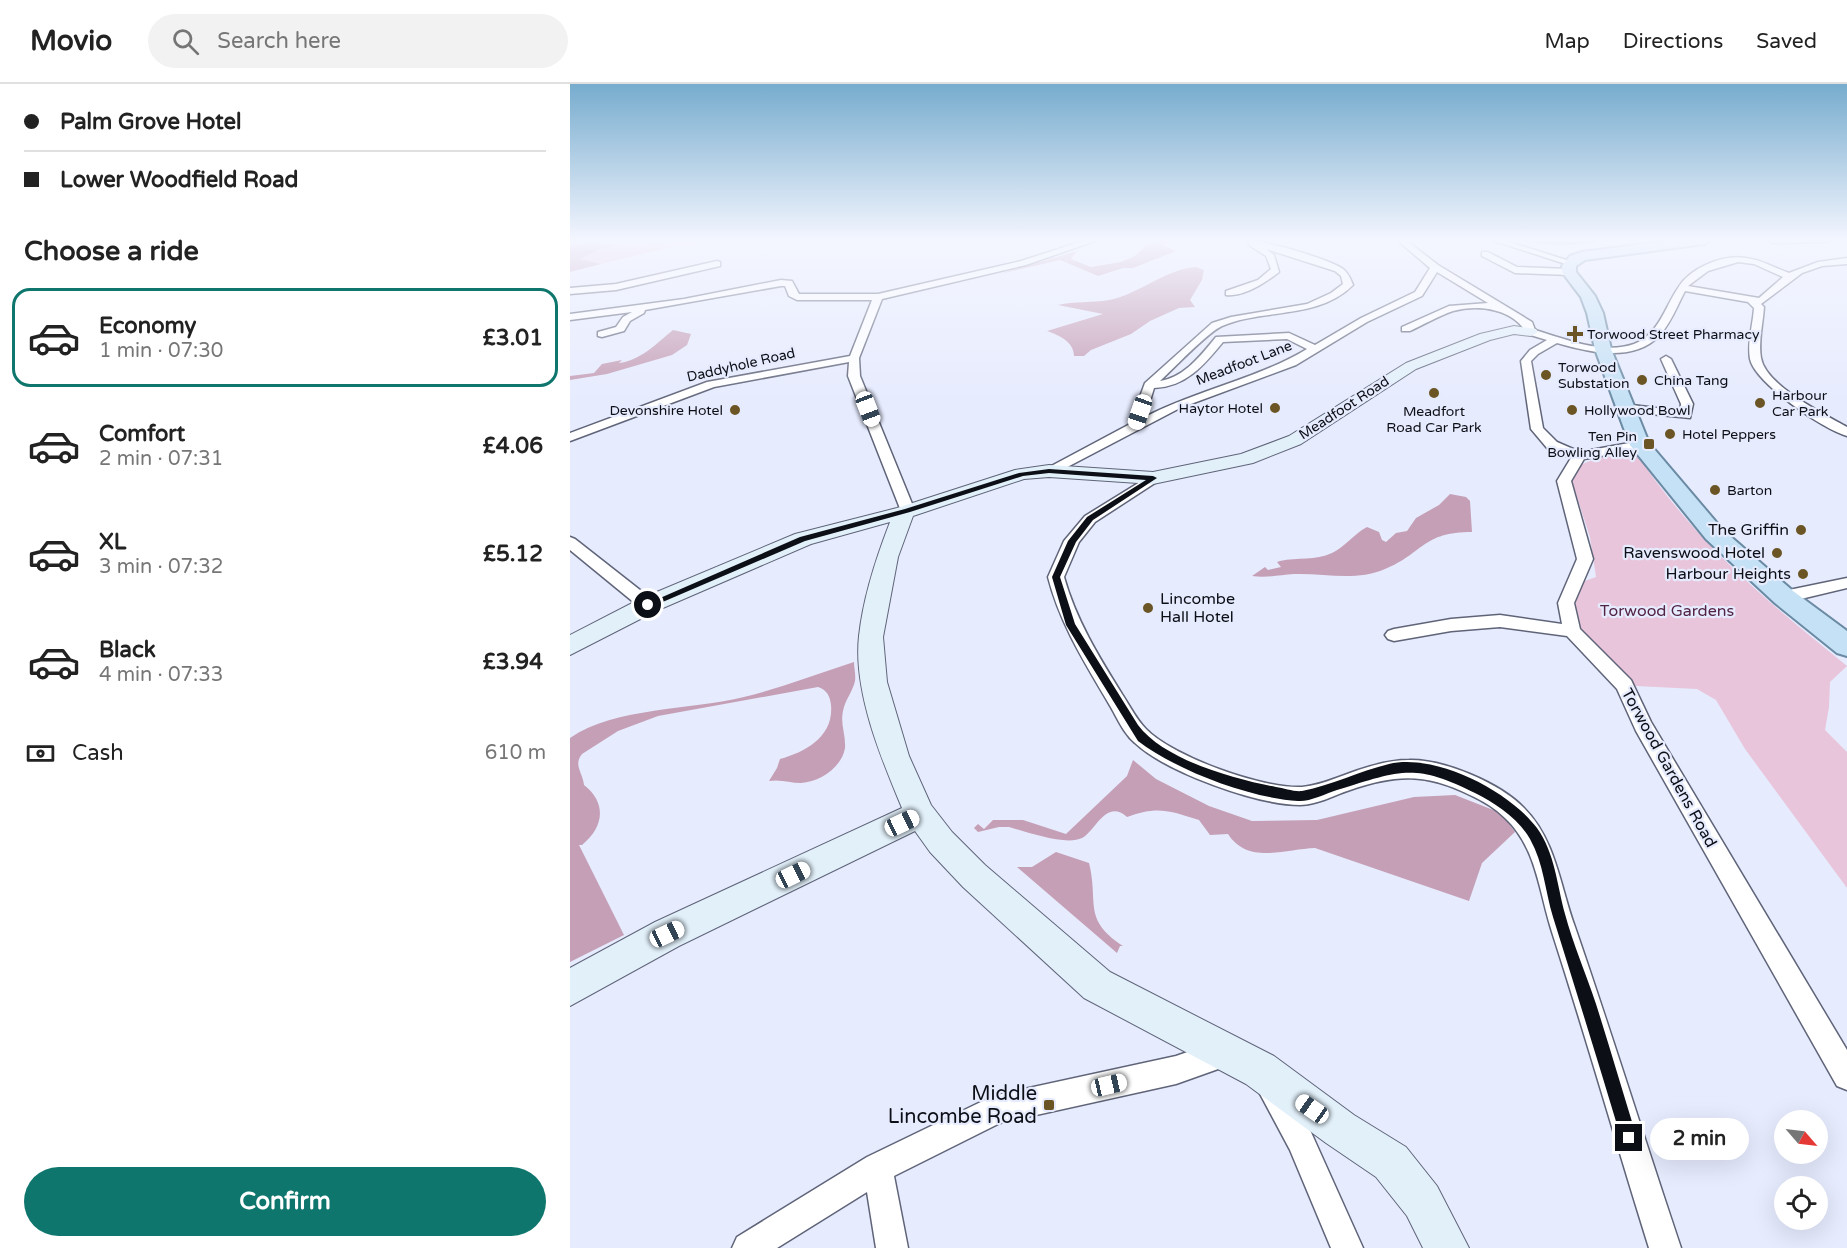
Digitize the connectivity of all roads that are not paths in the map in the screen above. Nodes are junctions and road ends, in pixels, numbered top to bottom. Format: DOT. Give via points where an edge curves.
graph roads {
  1 [pos="729,294"];
  2 [pos="793,294"];
  3 [pos="890,294"];
  4 [pos="1335,294"];
  5 [pos="1418,294"];
  6 [pos="1478,294"];
  7 [pos="1587,294"];
  8 [pos="1679,294"];
  9 [pos="1714,294"];
  10 [pos="1769,294"];
  11 [pos="878,297"];
  12 [pos="1752,302"];
  13 [pos="1496,306"];
  14 [pos="648,307"];
  15 [pos="570,317"];
  16 [pos="1406,328"];
  17 [pos="1532,332"];
  18 [pos="602,334"];
  19 [pos="1556,339"];
  20 [pos="1316,349"];
  21 [pos="1603,349"];
  22 [pos="854,358"];
  23 [pos="1666,359"];
  24 [pos="1149,385"];
  25 [pos="1624,408"];
  26 [pos="621,419"];
  27 [pos="1136,424"];
  28 [pos="1847,432"];
  29 [pos="570,437"];
  30 [pos="1640,445"];
  31 [pos="570,447"];
  32 [pos="1579,456"];
  33 [pos="1049,471"];
  34 [pos="1153,478"];
  35 [pos="906,511"];
  36 [pos="572,546"];
  37 [pos="1847,583"];
  38 [pos="1785,597"];
  39 [pos="648,605"];
  40 [pos="1572,631"];
  41 [pos="1394,635"];
  42 [pos="570,646"];
  43 [pos="1847,646"];
  44 [pos="920,814"];
  45 [pos="570,988"];
  46 [pos="1244,1061"];
  47 [pos="1847,1076"];
  48 [pos="878,1168"];
  49 [pos="748,1248"];
  50 [pos="892,1248"];
  51 [pos="1347,1248"];
  52 [pos="1447,1248"];
  53 [pos="1665,1248"];
  1 -- 14 [label="street"];
  2 -- 11 [label="street"];
  3 -- 11 [label="street"];
  4 -- 24 [label="street" via="1309,306 1216,325"];
  5 -- 20 [label="street, Meadfoot Lane"];
  6 -- 13 [label="street"];
  7 -- 21 [label="main road"];
  8 -- 21 [label="street" via="1664,323 1649,340 1624,350"];
  9 -- 12 [label="street"];
  10 -- 12 [label="street" via="1761,302"];
  11 -- 22 [label="street"];
  12 -- 28 [label="street" via="1759,307 1756,362 1761,371 1783,393"];
  13 -- 16 [label="street" via="1452,308"];
  13 -- 17 [label="street" via="1528,324"];
  14 -- 15 [label="street"];
  14 -- 18 [label="street" via="626,319 620,329"];
  17 -- 19 [label="street"];
  17 -- 34 [label="street, Meadfoot Road" via="1514,330 1485,337 1411,366 1295,440 1246,459"];
  19 -- 21 [label="street"];
  19 -- 32 [label="street" via="1526,361 1532,406 1537,429 1552,445"];
  20 -- 24 [label="street" via="1289,336 1220,339 1189,374"];
  20 -- 27 [label="street, Meadfoot Lane" via="1292,363"];
  21 -- 25 [label="main road"];
  22 -- 26 [label="street, Daddyhole Road" via="711,384"];
  22 -- 35 [label="street" via="854,376"];
  23 -- 25 [label="street" via="1687,404 1686,415"];
  24 -- 27 [label="street"];
  25 -- 30 [label="main road"];
  26 -- 29 [label="street, Daddyhole Road"];
  26 -- 31 [label="street"];
  27 -- 33 [label="street, Meadfoot Lane"];
  30 -- 32 [label="street"];
  30 -- 38 [label="main road" via="1714,534"];
  32 -- 40 [label="street" via="1564,481 1585,559 1566,603"];
  33 -- 34 [label="street, Meadfoot Road"];
  33 -- 35 [label="street, Meadfoot Road" via="1022,474"];
  34 -- 53 [label="street" via="1090,519 1072,541 1056,577 1070,625 1127,717 1156,749 1207,773 1248,786 1300,796 1391,769 1413,767 1457,778 1514,812 1533,833 1547,862 1558,914"];
  35 -- 39 [label="street, Meadfoot Road" via="802,539"];
  35 -- 44 [label="street" via="887,557 871,637 874,682 895,756"];
  36 -- 39 [label="street"];
  37 -- 38 [label="street"];
  38 -- 43 [label="main road"];
  39 -- 42 [label="street, Meadfoot Road"];
  40 -- 41 [label="street" via="1500,621"];
  40 -- 47 [label="street, Torwood Gardens Road" via="1624,685 1647,734"];
  44 -- 45 [label="street" via="667,934"];
  44 -- 46 [label="street" via="974,876 1097,985"];
  46 -- 48 [label="street" via="1176,1070 997,1109"];
  46 -- 51 [label="street" via="1300,1140"];
  46 -- 52 [label="street" via="1391,1162 1422,1200"];
  48 -- 49 [label="street"];
  48 -- 50 [label="street"];
}
